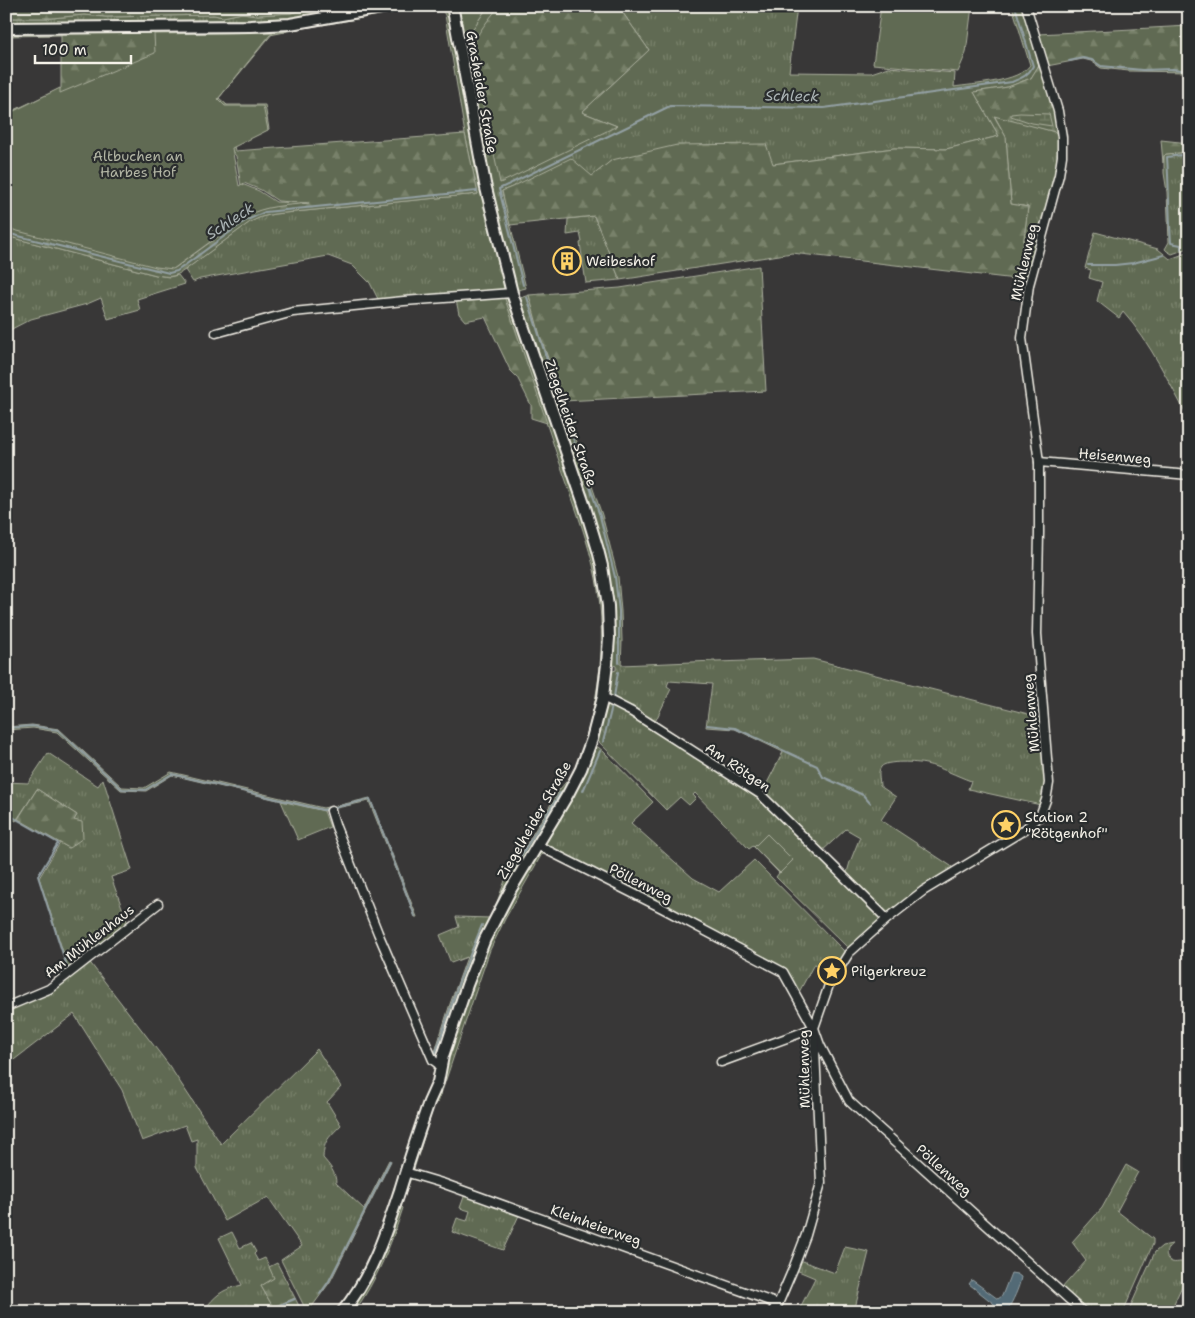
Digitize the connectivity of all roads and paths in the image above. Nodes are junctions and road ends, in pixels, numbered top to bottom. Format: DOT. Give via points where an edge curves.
graph roads {
  1 [pos="392,6"];
  2 [pos="451,6"];
  3 [pos="1026,6"];
  4 [pos="6,28"];
  5 [pos="486,186"];
  6 [pos="512,293"];
  7 [pos="216,333"];
  8 [pos="1039,462"];
  9 [pos="1189,475"];
  10 [pos="603,697"];
  11 [pos="331,811"];
  12 [pos="537,845"];
  13 [pos="158,904"];
  14 [pos="887,919"];
  15 [pos="6,1007"];
  16 [pos="814,1028"];
  17 [pos="721,1062"];
  18 [pos="441,1066"];
  19 [pos="406,1172"];
  20 [pos="778,1304"];
  21 [pos="342,1312"];
  22 [pos="772,1312"];
  23 [pos="1084,1312"];
  1 -- 4 [label="street" via="290,24"];
  2 -- 5 [label="street, Grasheider Straße"];
  3 -- 8 [label="street, Mühlenweg" via="1058,111 1062,137 1059,175 1029,285 1022,338"];
  5 -- 6 [label="street, Ziegelheider Straße"];
  6 -- 7 [label="street" via="293,312"];
  6 -- 10 [label="street, Ziegelheider Straße" via="602,566 609,638"];
  8 -- 9 [label="street, Heisenweg"];
  8 -- 14 [label="street, Mühlenweg" via="1037,634 1049,783 1046,800 1040,816 1024,830 923,892"];
  10 -- 12 [label="street, Ziegelheider Straße" via="581,769"];
  10 -- 14 [label="street, Am Rötgen" via="760,794"];
  11 -- 18 [label="street" via="378,934 433,1060"];
  12 -- 16 [label="street, Pöllenweg" via="782,972"];
  12 -- 18 [label="street, Ziegelheider Straße" via="485,939"];
  13 -- 15 [label="street, Am Mühlenhaus" via="49,989"];
  14 -- 16 [label="street, Mühlenweg" via="849,953 829,985"];
  16 -- 17 [label="street"];
  16 -- 20 [label="street, Mühlenweg" via="821,1183 806,1235"];
  16 -- 23 [label="street, Pöllenweg" via="849,1101"];
  18 -- 19 [label="street, Ziegelheider Straße"];
  19 -- 20 [label="street, Kleinheierweg"];
  19 -- 21 [label="street, Ziegelheider Straße" via="373,1262"];
  20 -- 22 [label="street, Mühlenweg"];
}
